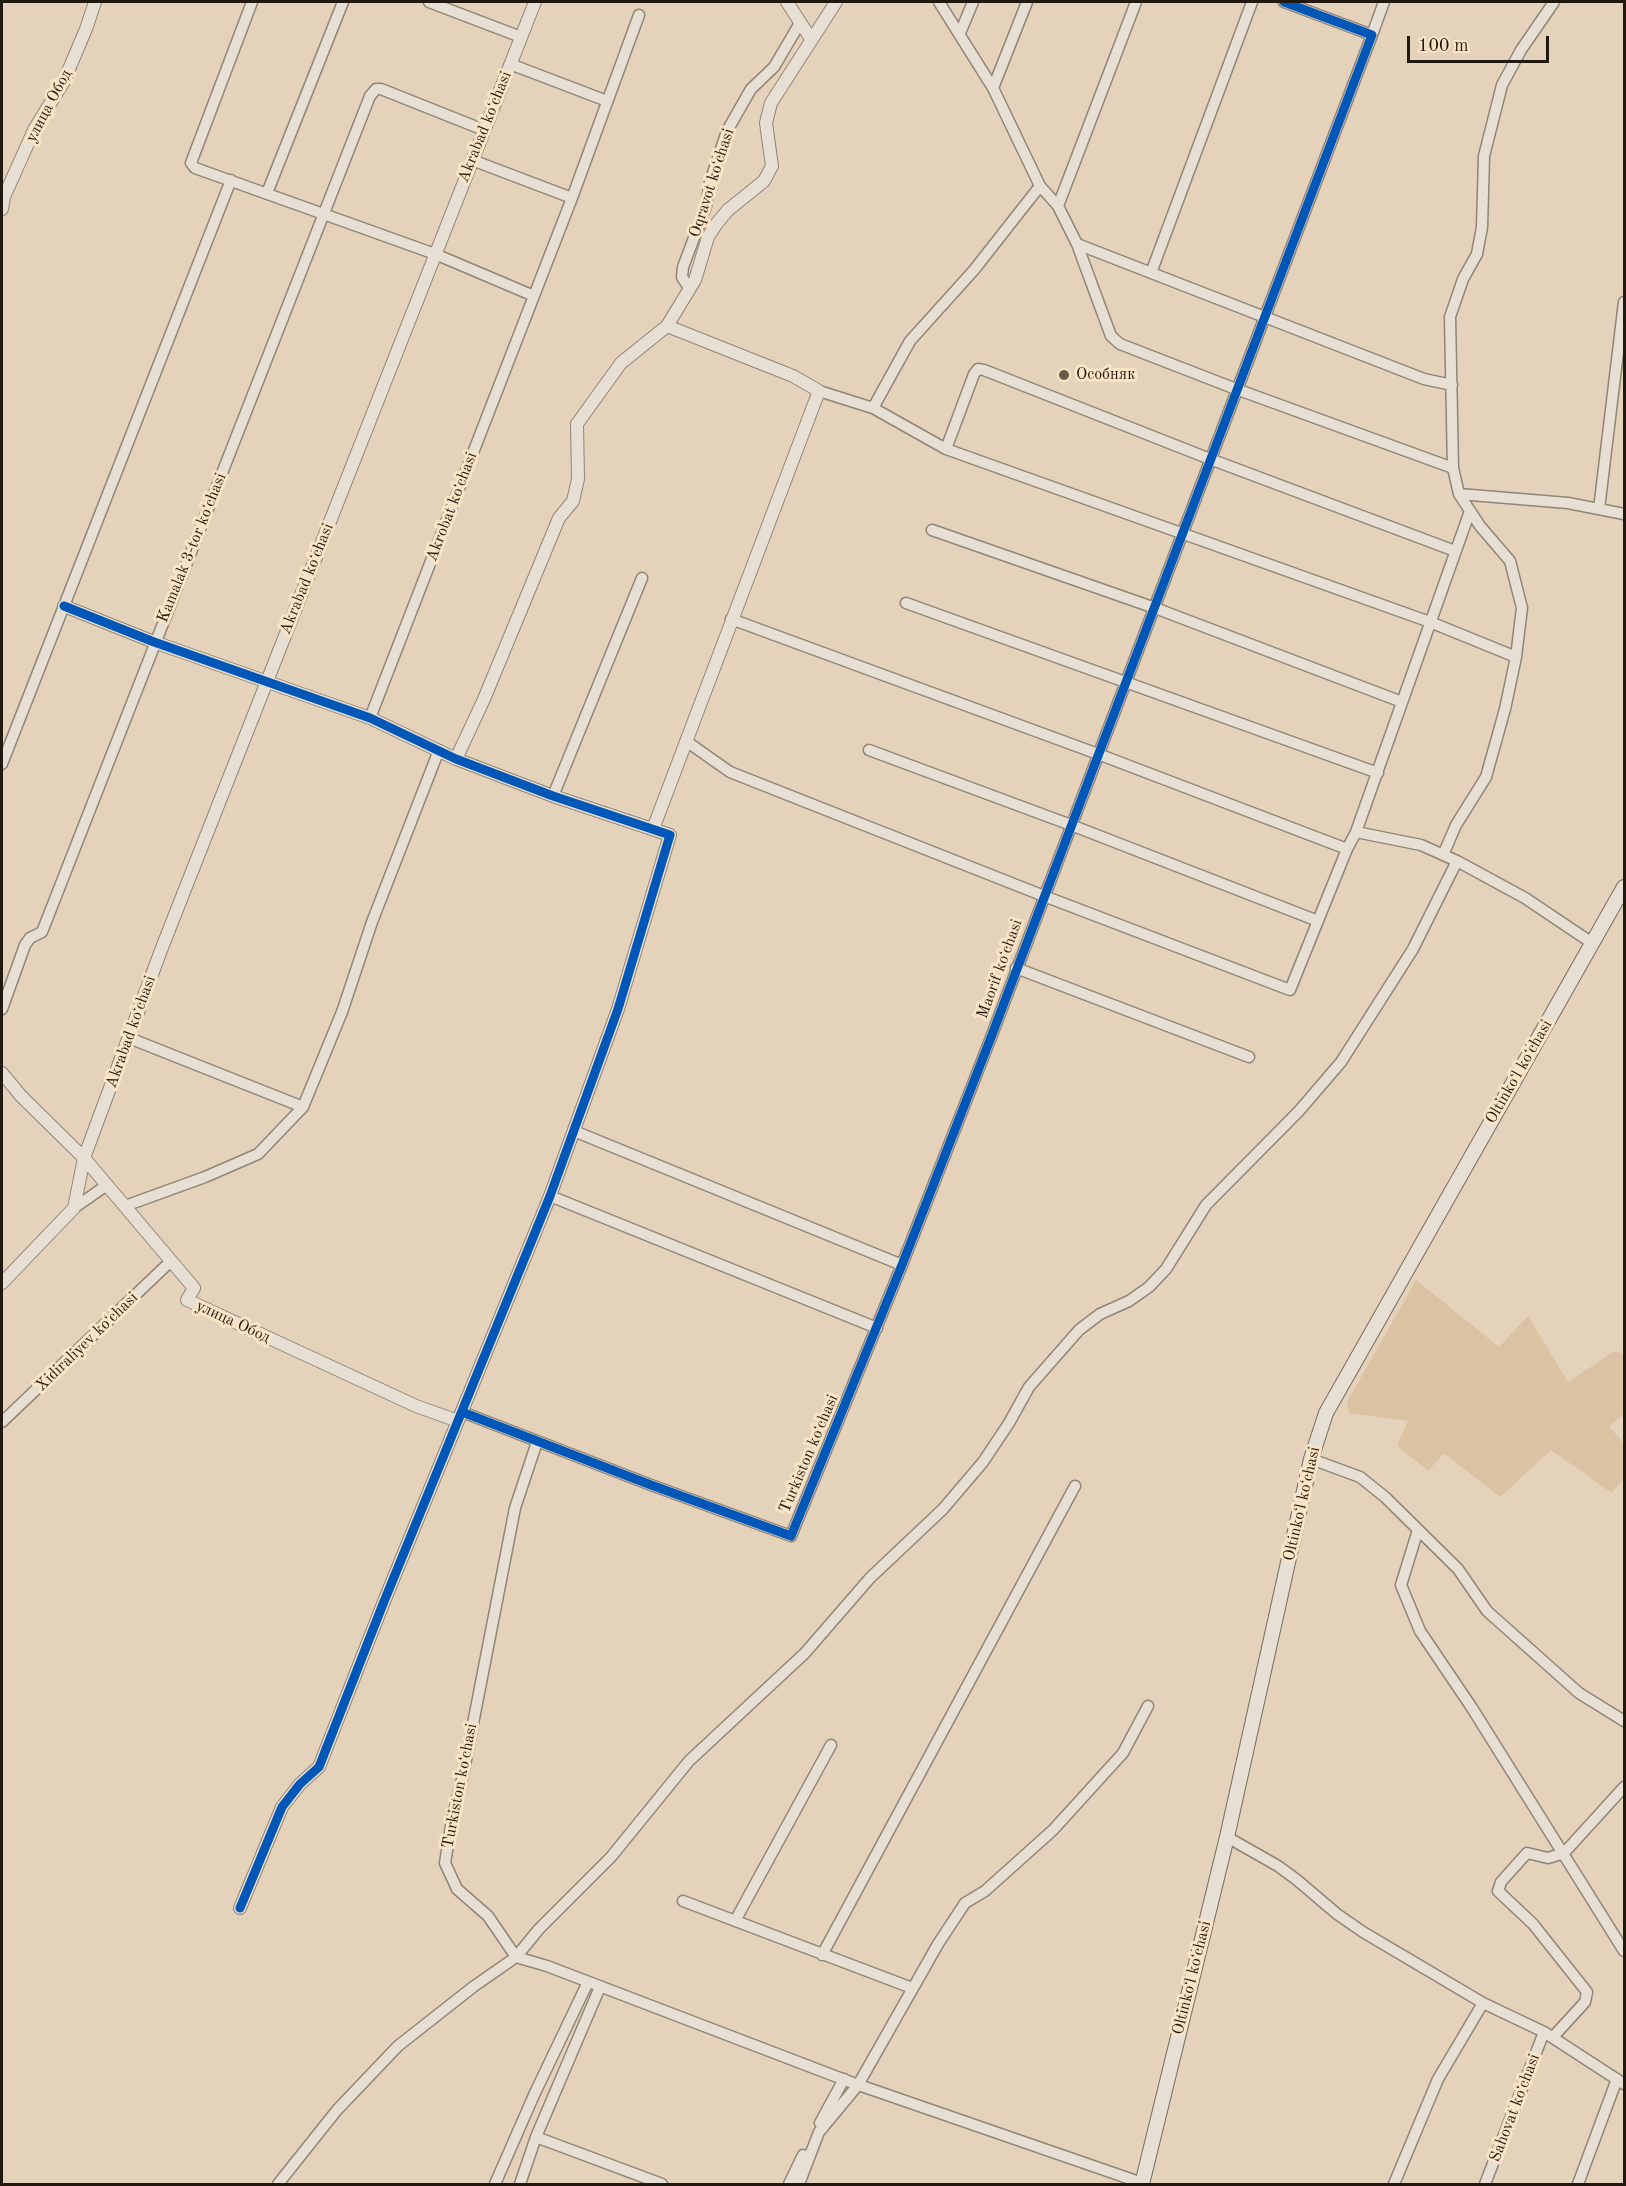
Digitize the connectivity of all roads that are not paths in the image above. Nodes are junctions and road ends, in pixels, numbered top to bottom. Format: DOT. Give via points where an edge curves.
graph roads {
  1 [pos="95,2"];
  2 [pos="252,2"];
  3 [pos="343,2"];
  4 [pos="429,2"];
  5 [pos="535,2"];
  6 [pos="787,2"];
  7 [pos="836,2"];
  8 [pos="939,2"];
  9 [pos="973,2"];
  10 [pos="1027,2"];
  11 [pos="1136,2"];
  12 [pos="1252,2"];
  13 [pos="1284,2"];
  14 [pos="1384,2"];
  15 [pos="1554,2"];
  16 [pos="639,15"];
  17 [pos="800,23"];
  18 [pos="960,33"];
  19 [pos="1372,35"];
  20 [pos="521,37"];
  21 [pos="811,39"];
  22 [pos="510,64"];
  23 [pos="993,88"];
  24 [pos="607,101"];
  25 [pos="484,130"];
  26 [pos="472,160"];
  27 [pos="231,180"];
  28 [pos="1040,186"];
  29 [pos="267,193"];
  30 [pos="572,198"];
  31 [pos="1058,206"];
  32 [pos="2,209"];
  33 [pos="323,215"];
  34 [pos="1077,244"];
  35 [pos="435,254"];
  36 [pos="1151,273"];
  37 [pos="690,288"];
  38 [pos="534,296"];
  39 [pos="1624,302"];
  40 [pos="1263,317"];
  41 [pos="667,326"];
  42 [pos="1452,385"];
  43 [pos="1236,389"];
  44 [pos="819,391"];
  45 [pos="873,408"];
  46 [pos="946,449"];
  47 [pos="1210,459"];
  48 [pos="1453,468"];
  49 [pos="1459,494"];
  50 [pos="1599,509"];
  51 [pos="1470,511"];
  52 [pos="1624,514"];
  53 [pos="932,530"];
  54 [pos="1182,533"];
  55 [pos="1455,551"];
  56 [pos="642,578"];
  57 [pos="906,603"];
  58 [pos="64,606"];
  59 [pos="1155,608"];
  60 [pos="731,619"];
  61 [pos="1430,622"];
  62 [pos="154,642"];
  63 [pos="1516,657"];
  64 [pos="267,681"];
  65 [pos="1126,683"];
  66 [pos="1402,702"];
  67 [pos="370,718"];
  68 [pos="686,741"];
  69 [pos="439,750"];
  70 [pos="869,750"];
  71 [pos="1098,754"];
  72 [pos="456,759"];
  73 [pos="2,764"];
  74 [pos="1378,773"];
  75 [pos="554,796"];
  76 [pos="1071,825"];
  77 [pos="653,829"];
  78 [pos="1356,832"];
  79 [pos="1347,849"];
  80 [pos="1443,855"];
  81 [pos="1456,861"];
  82 [pos="1624,887"];
  83 [pos="1044,896"];
  84 [pos="1318,921"];
  85 [pos="1592,943"];
  86 [pos="1016,968"];
  87 [pos="2,1010"];
  88 [pos="129,1038"];
  89 [pos="1249,1058"];
  90 [pos="2,1073"];
  91 [pos="303,1107"];
  92 [pos="574,1131"];
  93 [pos="84,1158"];
  94 [pos="107,1185"];
  95 [pos="550,1196"];
  96 [pos="125,1206"];
  97 [pos="74,1208"];
  98 [pos="171,1262"];
  99 [pos="902,1265"];
  100 [pos="2,1283"];
  101 [pos="877,1328"];
  102 [pos="460,1417"];
  103 [pos="2,1422"];
  104 [pos="537,1442"];
  105 [pos="1311,1459"];
  106 [pos="1076,1486"];
  107 [pos="1418,1530"];
  108 [pos="1148,1706"];
  109 [pos="1624,1721"];
  110 [pos="831,1745"];
  111 [pos="1624,1787"];
  112 [pos="1227,1837"];
  113 [pos="1564,1853"];
  114 [pos="683,1901"];
  115 [pos="240,1908"];
  116 [pos="735,1921"];
  117 [pos="1624,1951"];
  118 [pos="822,1955"];
  119 [pos="516,1957"];
  120 [pos="588,1982"];
  121 [pos="600,1987"];
  122 [pos="912,1988"];
  123 [pos="1483,2003"];
  124 [pos="1549,2035"];
  125 [pos="844,2079"];
  126 [pos="1621,2082"];
  127 [pos="858,2085"];
  128 [pos="536,2137"];
  129 [pos="278,2184"];
  130 [pos="495,2184"];
  131 [pos="520,2184"];
  132 [pos="662,2184"];
  133 [pos="789,2184"];
  134 [pos="799,2184"];
  135 [pos="1142,2184"];
  136 [pos="1394,2184"];
  137 [pos="1485,2184"];
  138 [pos="1578,2184"];
  1 -- 32 [label="street, улица Обод" via="64,81 34,130"];
  2 -- 27 [label="street" via="191,163 195,168"];
  3 -- 29 [label="street"];
  4 -- 20 [label="street"];
  5 -- 20 [label="street, Akrabad koʻchasi"];
  6 -- 17 [label="street"];
  7 -- 21 [label="street"];
  8 -- 18 [label="street"];
  9 -- 18 [label="street"];
  10 -- 23 [label="street"];
  11 -- 31 [label="street"];
  12 -- 36 [label="street"];
  13 -- 19 [label="street"];
  14 -- 19 [label="street, Maorif koʻchasi"];
  15 -- 42 [label="street" via="1502,85 1484,156 1482,227 1477,254 1450,316"];
  16 -- 24 [label="street, Akrobat koʻchasi"];
  17 -- 21 [label="street"];
  17 -- 37 [label="street, Oqravot koʻchasi" via="774,67 751,89 727,131 706,206 683,267 682,277"];
  18 -- 23 [label="street"];
  19 -- 40 [label="street, Maorif koʻchasi"];
  20 -- 22 [label="street, Akrabad koʻchasi"];
  21 -- 37 [label="street" via="767,113 772,166 764,181 717,223"];
  22 -- 24 [label="street"];
  22 -- 25 [label="street, Akrabad koʻchasi"];
  23 -- 28 [label="street"];
  24 -- 30 [label="street, Akrobat koʻchasi"];
  25 -- 26 [label="street, Akrabad koʻchasi"];
  25 -- 33 [label="street, Kamalak 3-tor koʻchasi" via="376,89"];
  26 -- 30 [label="street"];
  26 -- 35 [label="street, Akrabad koʻchasi"];
  27 -- 29 [label="street"];
  27 -- 58 [label="street"];
  28 -- 31 [label="street"];
  28 -- 45 [label="street" via="974,270 910,341"];
  29 -- 33 [label="street"];
  30 -- 38 [label="street, Akrobat koʻchasi"];
  31 -- 34 [label="street"];
  33 -- 35 [label="street"];
  33 -- 62 [label="street, Kamalak 3-tor koʻchasi"];
  34 -- 36 [label="street"];
  34 -- 43 [label="street" via="1111,336 1120,344"];
  35 -- 38 [label="street"];
  35 -- 64 [label="street, Akrabad koʻchasi"];
  36 -- 40 [label="street"];
  37 -- 41 [label="street"];
  38 -- 67 [label="street, Akrobat koʻchasi"];
  39 -- 50 [label="street"];
  40 -- 42 [label="street" via="1424,379"];
  40 -- 43 [label="street, Maorif koʻchasi"];
  41 -- 44 [label="street" via="793,376"];
  41 -- 72 [label="street" via="621,363 577,424 578,480 573,501 559,518"];
  42 -- 48 [label="street"];
  43 -- 47 [label="street, Maorif koʻchasi"];
  43 -- 48 [label="street"];
  44 -- 45 [label="street"];
  44 -- 60 [label="street"];
  45 -- 46 [label="street"];
  46 -- 47 [label="street" via="978,369"];
  46 -- 54 [label="street"];
  47 -- 54 [label="street, Maorif koʻchasi"];
  47 -- 55 [label="street"];
  48 -- 49 [label="street"];
  49 -- 50 [label="street"];
  49 -- 51 [label="street"];
  50 -- 52 [label="street"];
  51 -- 55 [label="street"];
  51 -- 63 [label="street" via="1510,561 1522,608"];
  53 -- 59 [label="street"];
  54 -- 59 [label="street, Maorif koʻchasi"];
  54 -- 61 [label="street"];
  55 -- 61 [label="street"];
  56 -- 75 [label="street"];
  57 -- 65 [label="street"];
  58 -- 62 [label="street"];
  58 -- 73 [label="street"];
  59 -- 65 [label="street, Maorif koʻchasi"];
  59 -- 66 [label="street"];
  60 -- 68 [label="street"];
  60 -- 71 [label="street"];
  61 -- 63 [label="street"];
  61 -- 66 [label="street"];
  62 -- 64 [label="street"];
  62 -- 87 [label="street, Kamalak 3-tor koʻchasi" via="42,932 25,945"];
  63 -- 80 [label="street" via="1506,710 1486,777 1456,825"];
  64 -- 67 [label="street"];
  64 -- 88 [label="street, Akrabad koʻchasi"];
  65 -- 71 [label="street, Maorif koʻchasi"];
  65 -- 74 [label="street"];
  66 -- 74 [label="street"];
  67 -- 69 [label="street"];
  68 -- 77 [label="street"];
  68 -- 83 [label="street" via="730,772"];
  69 -- 72 [label="street"];
  69 -- 91 [label="street"];
  70 -- 76 [label="street"];
  71 -- 76 [label="street, Maorif koʻchasi"];
  71 -- 79 [label="street"];
  72 -- 75 [label="street"];
  74 -- 78 [label="street"];
  75 -- 77 [label="street"];
  76 -- 83 [label="street, Maorif koʻchasi"];
  76 -- 84 [label="street"];
  77 -- 92 [label="street" via="670,836 618,1009"];
  78 -- 79 [label="street"];
  78 -- 80 [label="street" via="1421,845"];
  79 -- 84 [label="street"];
  80 -- 81 [label="street"];
  81 -- 85 [label="street" via="1525,898"];
  81 -- 119 [label="street" via="1413,949 1341,1062 1299,1111 1206,1205 1166,1269 1149,1287 1079,1330 1029,1387 983,1462 944,1509 870,1578 805,1653 689,1761 611,1857"];
  82 -- 85 [label="main road, Oltinkoʻl koʻchasi"];
  83 -- 84 [label="street" via="1290,990"];
  83 -- 86 [label="street, Maorif koʻchasi"];
  85 -- 105 [label="main road, Oltinkoʻl koʻchasi" via="1326,1413"];
  86 -- 89 [label="street, Maorif koʻchasi"];
  86 -- 99 [label="street, Maorif koʻchasi"];
  88 -- 91 [label="street"];
  88 -- 93 [label="street, Akrabad koʻchasi"];
  90 -- 93 [label="street, улица Обод"];
  91 -- 96 [label="street" via="258,1154"];
  92 -- 95 [label="street"];
  92 -- 99 [label="street"];
  93 -- 94 [label="street, улица Обод"];
  93 -- 97 [label="street, Akrabad koʻchasi"];
  94 -- 96 [label="street, улица Обод"];
  94 -- 97 [label="street"];
  95 -- 101 [label="street"];
  95 -- 102 [label="street"];
  96 -- 98 [label="street, улица Обод"];
  97 -- 100 [label="street"];
  98 -- 102 [label="street, улица Обод" via="194,1288 187,1300 416,1406"];
  98 -- 103 [label="street, Xidiraliyev koʻchasi"];
  99 -- 101 [label="street, Turkiston koʻchasi"];
  101 -- 104 [label="street, Turkiston koʻchasi" via="791,1536"];
  102 -- 104 [label="street"];
  102 -- 115 [label="street" via="319,1767 282,1807"];
  104 -- 119 [label="street, Turkiston koʻchasi" via="515,1508 445,1863 457,1889 488,1916"];
  105 -- 107 [label="street" via="1360,1477"];
  105 -- 112 [label="main road, Oltinkoʻl koʻchasi"];
  106 -- 118 [label="street"];
  107 -- 109 [label="street" via="1458,1569 1487,1611 1579,1693"];
  107 -- 113 [label="street" via="1401,1586 1420,1631"];
  108 -- 122 [label="street" via="1123,1753 1053,1830 965,1904"];
  110 -- 116 [label="street"];
  111 -- 113 [label="street"];
  112 -- 123 [label="street" via="1278,1866 1363,1932"];
  112 -- 135 [label="main road, Oltinkoʻl koʻchasi"];
  113 -- 117 [label="street"];
  113 -- 124 [label="street" via="1548,1858 1527,1853 1501,1882 1498,1891 1533,1924 1587,1992 1585,2002"];
  114 -- 116 [label="street"];
  116 -- 118 [label="street"];
  118 -- 122 [label="street"];
  119 -- 120 [label="street"];
  119 -- 129 [label="street" via="398,2046 337,2110"];
  120 -- 121 [label="street"];
  120 -- 130 [label="street"];
  121 -- 125 [label="street"];
  121 -- 128 [label="street"];
  122 -- 127 [label="street"];
  123 -- 124 [label="street"];
  123 -- 136 [label="street" via="1438,2079"];
  124 -- 126 [label="street"];
  124 -- 137 [label="street, Sahovat koʻchasi"];
  125 -- 127 [label="street"];
  125 -- 133 [label="street"];
  126 -- 138 [label="street"];
  127 -- 134 [label="street" via="819,2132"];
  127 -- 135 [label="street"];
  128 -- 131 [label="street"];
  128 -- 132 [label="street"];
}
